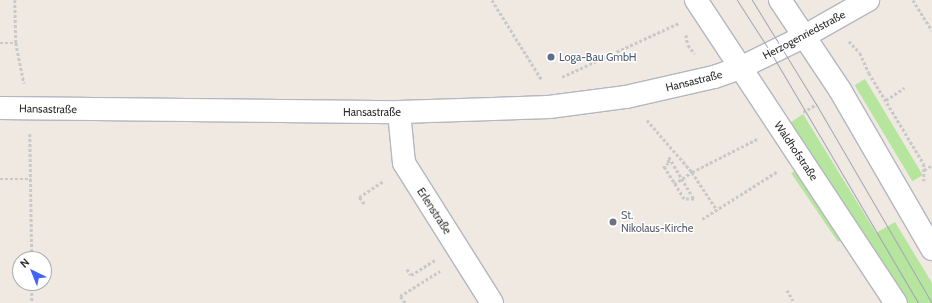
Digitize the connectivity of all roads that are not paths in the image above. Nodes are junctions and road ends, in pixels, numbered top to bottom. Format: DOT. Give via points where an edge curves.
graph roads {
  1 [pos="696,0"];
  2 [pos="780,0"];
  3 [pos="868,0"];
  4 [pos="803,37"];
  5 [pos="740,68"];
  6 [pos="0,108"];
  7 [pos="399,112"];
  8 [pos="932,249"];
  9 [pos="492,303"];
  10 [pos="896,303"];
  1 -- 5 [label="street, Waldhofstraße"];
  2 -- 4 [label="street"];
  3 -- 4 [label="street, Herzogenriedstraße"];
  4 -- 5 [label="street, Herzogenriedstraße"];
  4 -- 8 [label="street" via="840,90"];
  5 -- 7 [label="street, Hansastraße" via="714,77 626,97 549,107"];
  5 -- 10 [label="street, Waldhofstraße"];
  6 -- 7 [label="street, Hansastraße"];
  7 -- 9 [label="street, Erlenstraße" via="404,163"];
}
